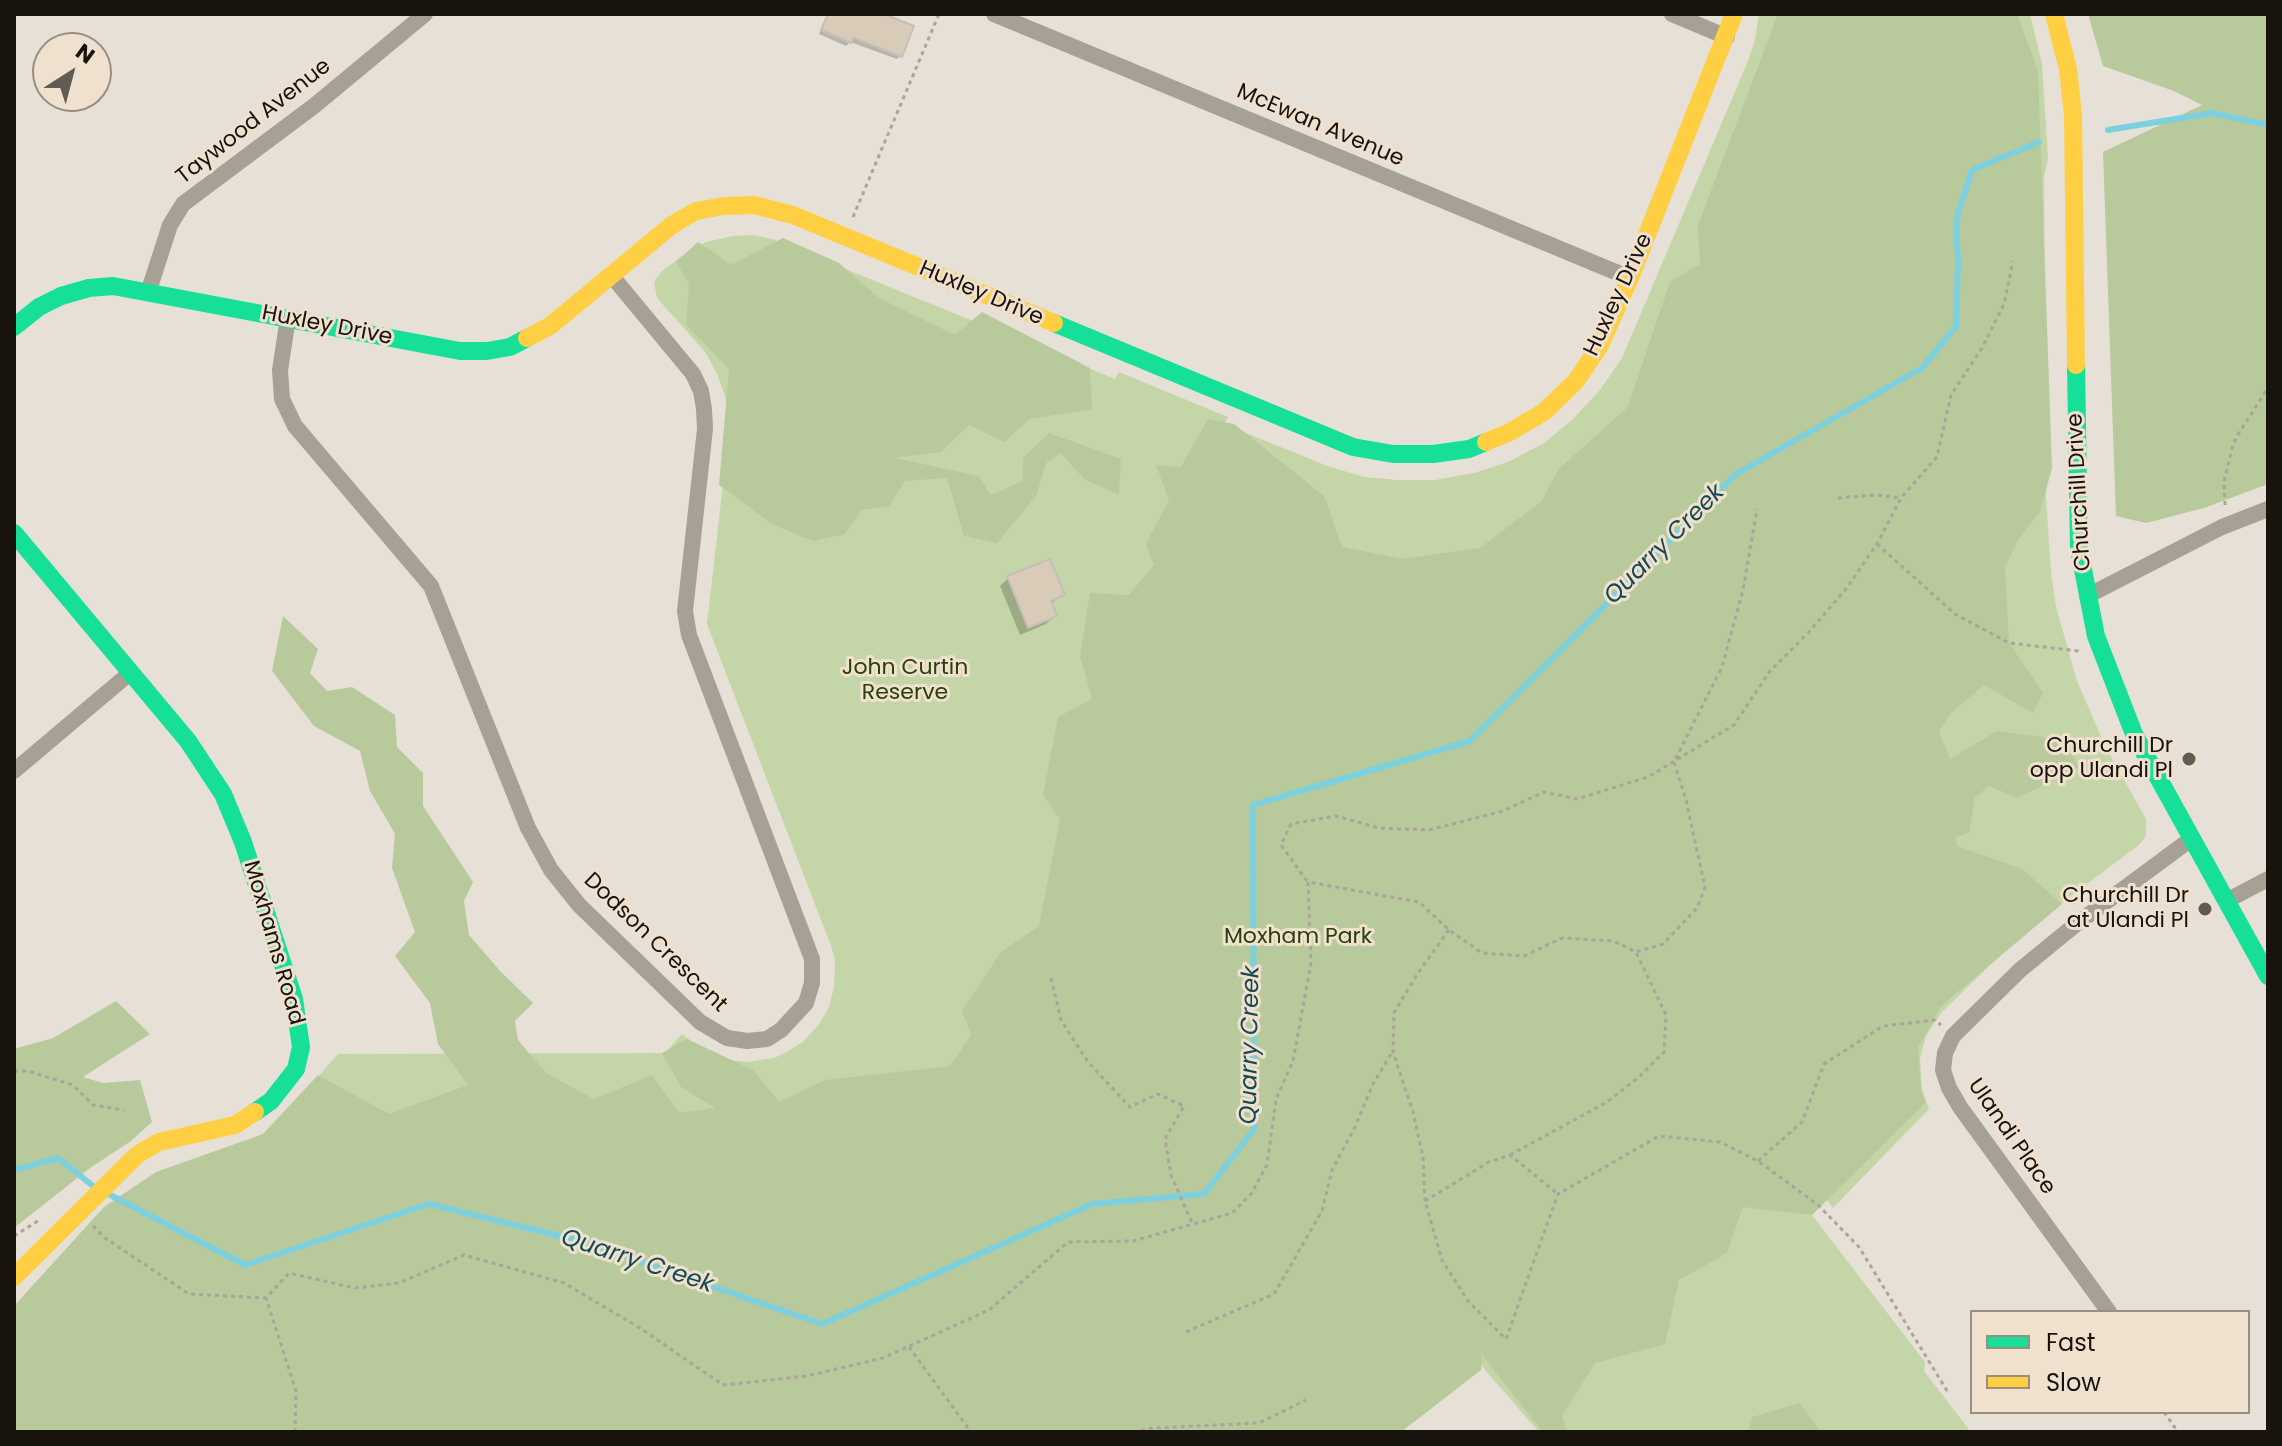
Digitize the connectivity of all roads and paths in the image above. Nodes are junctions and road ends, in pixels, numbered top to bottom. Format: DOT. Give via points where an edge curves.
graph roads {
  1 [pos="425,14"];
  2 [pos="939,14"];
  3 [pos="994,14"];
  4 [pos="1672,14"];
  5 [pos="1734,14"];
  6 [pos="2054,14"];
  7 [pos="1727,37"];
  8 [pos="845,237"];
  9 [pos="2013,261"];
  10 [pos="611,275"];
  11 [pos="1630,278"];
  12 [pos="148,293"];
  13 [pos="288,318"];
  14 [pos="14,327"];
  15 [pos="2268,388"];
  16 [pos="1838,498"];
  17 [pos="1901,498"];
  18 [pos="1757,509"];
  19 [pos="2268,509"];
  20 [pos="2222,527"];
  21 [pos="14,533"];
  22 [pos="1877,544"];
  23 [pos="2087,596"];
  24 [pos="2102,654"];
  25 [pos="130,673"];
  26 [pos="1674,762"];
  27 [pos="14,771"];
  28 [pos="2191,839"];
  29 [pos="2268,879"];
  30 [pos="1308,882"];
  31 [pos="2226,901"];
  32 [pos="1449,930"];
  33 [pos="1636,952"];
  34 [pos="2268,976"];
  35 [pos="1051,978"];
  36 [pos="1953,1036"];
  37 [pos="1393,1052"];
  38 [pos="14,1071"];
  39 [pos="124,1110"];
  40 [pos="1510,1155"];
  41 [pos="1758,1161"];
  42 [pos="1558,1194"];
  43 [pos="1425,1201"];
  44 [pos="80,1210"];
  45 [pos="45,1217"];
  46 [pos="1193,1225"];
  47 [pos="14,1236"];
  48 [pos="14,1277"];
  49 [pos="266,1298"];
  50 [pos="2108,1310"];
  51 [pos="1186,1332"];
  52 [pos="909,1347"];
  53 [pos="1949,1394"];
  54 [pos="1306,1400"];
  55 [pos="2165,1414"];
  56 [pos="295,1432"];
  57 [pos="971,1432"];
  58 [pos="1133,1432"];
  59 [pos="2178,1432"];
  1 -- 12 [label="street, Taywood Avenue" via="183,204 170,225"];
  2 -- 8 [label="path"];
  3 -- 11 [label="street, McEwan Avenue"];
  4 -- 7 [label="street"];
  5 -- 7 [label="street, Huxley Drive"];
  6 -- 23 [label="street, Churchill Drive" via="2073,115 2077,502"];
  7 -- 11 [label="street, Huxley Drive"];
  8 -- 10 [label="street, Huxley Drive" via="754,205 724,206 696,211 672,225"];
  8 -- 11 [label="street, Huxley Drive" via="1314,432 1393,454 1469,449 1544,412 1576,381 1599,347"];
  9 -- 17 [label="path" via="2004,304 1951,395 1937,457"];
  10 -- 13 [label="street, Huxley Drive" via="550,326 510,347 487,351 460,351"];
  10 -- 13 [label="street, Dodson Crescent" via="693,374 701,391 705,429 685,611 689,635 812,959 806,1003 767,1039 727,1038 700,1022 579,905 551,870 528,828 431,586 288,413 280,370"];
  12 -- 13 [label="street, Huxley Drive"];
  12 -- 14 [label="street, Huxley Drive" via="113,286 89,288 39,307"];
  15 -- 20 [label="path" via="2232,448"];
  16 -- 17 [label="path"];
  17 -- 22 [label="path"];
  18 -- 26 [label="path" via="1722,667"];
  19 -- 20 [label="street"];
  20 -- 23 [label="street"];
  21 -- 25 [label="street, Moxhams Road"];
  22 -- 24 [label="path" via="1955,614 2009,643"];
  22 -- 26 [label="path" via="1846,589 1770,671 1734,725"];
  23 -- 24 [label="street, Churchill Drive"];
  24 -- 28 [label="street, Churchill Drive" via="2134,734"];
  25 -- 27 [label="street"];
  25 -- 44 [label="street, Moxhams Road" via="188,741 223,794 294,999 301,1047 296,1069 271,1101 220,1130 159,1142 128,1162"];
  26 -- 30 [label="path" via="1648,777 1577,799 1544,792 1503,811 1429,830 1379,828 1336,816 1291,824 1281,845"];
  26 -- 33 [label="path" via="1705,887 1697,908 1663,944"];
  28 -- 31 [label="street, Churchill Drive"];
  28 -- 36 [label="street" via="2020,970"];
  29 -- 31 [label="street"];
  30 -- 32 [label="path" via="1419,902"];
  30 -- 46 [label="path" via="1311,963 1293,1061 1276,1099 1267,1165 1251,1194 1232,1213"];
  31 -- 34 [label="street, Churchill Drive"];
  32 -- 33 [label="path" via="1482,953 1524,956 1562,938 1614,941"];
  32 -- 37 [label="path" via="1394,1013"];
  33 -- 40 [label="path" via="1666,1015 1664,1052 1607,1102"];
  35 -- 46 [label="path" via="1061,1020 1088,1062 1130,1107 1158,1094 1184,1106 1165,1139 1171,1175"];
  36 -- 41 [label="path" via="1935,1020 1883,1026 1824,1064 1802,1122"];
  36 -- 50 [label="street, Ulandi Place" via="1943,1070 1949,1088"];
  37 -- 43 [label="path" via="1420,1142"];
  37 -- 51 [label="path" via="1332,1170 1322,1211 1274,1294"];
  38 -- 39 [label="path" via="73,1085 93,1105"];
  40 -- 42 [label="path"];
  40 -- 43 [label="path"];
  41 -- 42 [label="path" via="1720,1142 1659,1136"];
  41 -- 53 [label="path" via="1818,1205 1859,1247"];
  42 -- 43 [label="path" via="1506,1339 1468,1301 1442,1260"];
  44 -- 48 [label="street, Moxhams Road"];
  44 -- 49 [label="path" via="105,1238 189,1294"];
  45 -- 47 [label="path"];
  46 -- 52 [label="path" via="1133,1241 1068,1242 989,1310"];
  49 -- 52 [label="path" via="289,1273 355,1288 399,1283 464,1255 564,1283 723,1385 807,1376"];
  49 -- 56 [label="path" via="296,1391"];
  52 -- 57 [label="path"];
  54 -- 58 [label="path" via="1259,1423"];
  55 -- 59 [label="path"];
}
